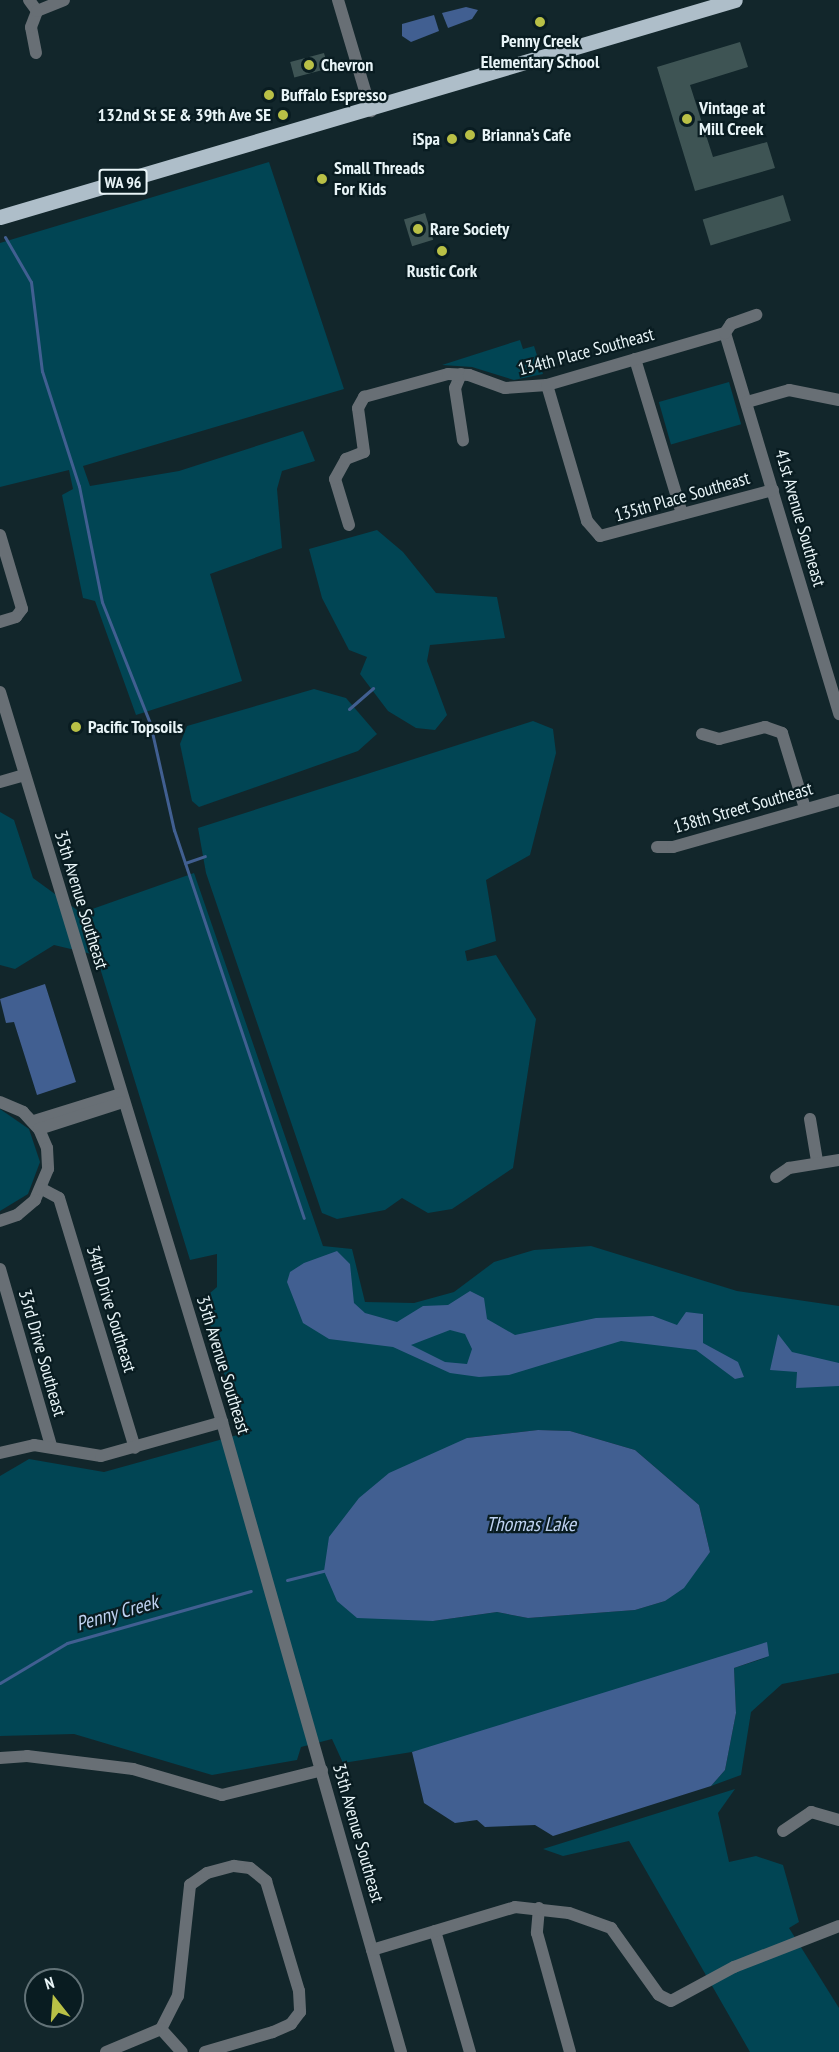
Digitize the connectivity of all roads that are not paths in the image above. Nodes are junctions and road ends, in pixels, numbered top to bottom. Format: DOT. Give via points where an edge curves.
graph roads {
  1 [pos="29,0"];
  2 [pos="64,0"];
  3 [pos="338,0"];
  4 [pos="735,0"];
  5 [pos="37,11"];
  6 [pos="36,53"];
  7 [pos="371,111"];
  8 [pos="0,217"];
  9 [pos="756,315"];
  10 [pos="724,333"];
  11 [pos="635,359"];
  12 [pos="461,374"];
  13 [pos="547,385"];
  14 [pos="839,400"];
  15 [pos="747,402"];
  16 [pos="463,440"];
  17 [pos="773,490"];
  18 [pos="682,514"];
  19 [pos="349,525"];
  20 [pos="0,535"];
  21 [pos="0,622"];
  22 [pos="0,692"];
  23 [pos="839,714"];
  24 [pos="702,734"];
  25 [pos="24,775"];
  26 [pos="0,782"];
  27 [pos="839,800"];
  28 [pos="806,808"];
  29 [pos="657,847"];
  30 [pos="122,1098"];
  31 [pos="0,1101"];
  32 [pos="810,1119"];
  33 [pos="36,1125"];
  34 [pos="839,1160"];
  35 [pos="817,1161"];
  36 [pos="776,1177"];
  37 [pos="42,1190"];
  38 [pos="0,1221"];
  39 [pos="0,1269"];
  40 [pos="222,1422"];
  41 [pos="51,1446"];
  42 [pos="135,1448"];
  43 [pos="0,1453"];
  44 [pos="0,1758"];
  45 [pos="322,1770"];
  46 [pos="839,1820"];
  47 [pos="783,1831"];
  48 [pos="539,1908"];
  49 [pos="839,1926"];
  50 [pos="435,1931"];
  51 [pos="372,1950"];
  52 [pos="161,2029"];
  53 [pos="106,2052"];
  54 [pos="182,2052"];
  55 [pos="205,2052"];
  56 [pos="401,2052"];
  57 [pos="470,2052"];
  58 [pos="570,2052"];
  1 -- 5 [label="street"];
  2 -- 5 [label="street"];
  3 -- 7 [label="street"];
  4 -- 7 [label="main road, WA 96"];
  5 -- 6 [label="street" via="31,27"];
  7 -- 8 [label="main road, WA 96"];
  9 -- 10 [label="street, 134th Place Southeast" via="731,324"];
  10 -- 11 [label="street, 134th Place Southeast"];
  10 -- 15 [label="street, 41st Avenue Southeast"];
  11 -- 13 [label="street, 134th Place Southeast"];
  11 -- 18 [label="street"];
  12 -- 13 [label="street, 134th Place Southeast" via="505,388"];
  12 -- 16 [label="street" via="456,388"];
  12 -- 19 [label="street, 134th Place Southeast" via="435,376 364,397 358,408 364,452 346,459 335,479"];
  13 -- 18 [label="street, 135th Place Southeast" via="586,521 600,536"];
  14 -- 15 [label="street" via="789,390"];
  15 -- 17 [label="street, 41st Avenue Southeast"];
  17 -- 18 [label="street, 135th Place Southeast"];
  17 -- 23 [label="street, 41st Avenue Southeast"];
  20 -- 21 [label="street" via="22,609 16,617"];
  22 -- 25 [label="street, 35th Avenue Southeast"];
  24 -- 28 [label="street" via="718,739 765,727 782,733"];
  25 -- 26 [label="street"];
  25 -- 30 [label="street, 35th Avenue Southeast"];
  27 -- 28 [label="street, 138th Street Southeast"];
  28 -- 29 [label="street, 138th Street Southeast" via="674,847"];
  30 -- 33 [label="street"];
  30 -- 40 [label="street, 35th Avenue Southeast"];
  31 -- 33 [label="street"];
  32 -- 35 [label="street"];
  33 -- 37 [label="street" via="48,1163"];
  34 -- 35 [label="street"];
  35 -- 36 [label="street" via="789,1168"];
  37 -- 38 [label="street" via="27,1208"];
  37 -- 42 [label="street, 34th Drive Southeast" via="59,1198"];
  39 -- 41 [label="street, 33rd Drive Southeast"];
  40 -- 42 [label="street"];
  40 -- 45 [label="street, 35th Avenue Southeast"];
  41 -- 42 [label="street" via="79,1455 101,1456"];
  41 -- 43 [label="street" via="34,1445"];
  44 -- 45 [label="street" via="27,1756 133,1769 222,1794"];
  45 -- 51 [label="street, 35th Avenue Southeast"];
  46 -- 47 [label="street" via="811,1812"];
  48 -- 49 [label="street" via="569,1913 611,1928 659,1995 671,2001 734,1967"];
  48 -- 50 [label="street" via="515,1907"];
  48 -- 58 [label="street" via="537,1933"];
  50 -- 51 [label="street"];
  50 -- 57 [label="street"];
  51 -- 56 [label="street, 35th Avenue Southeast"];
  52 -- 53 [label="street"];
  52 -- 54 [label="street"];
  52 -- 55 [label="street" via="178,1996 190,1885 207,1873 234,1866 250,1868 266,1881 299,1991 300,2012 291,2024 273,2032"];
}
